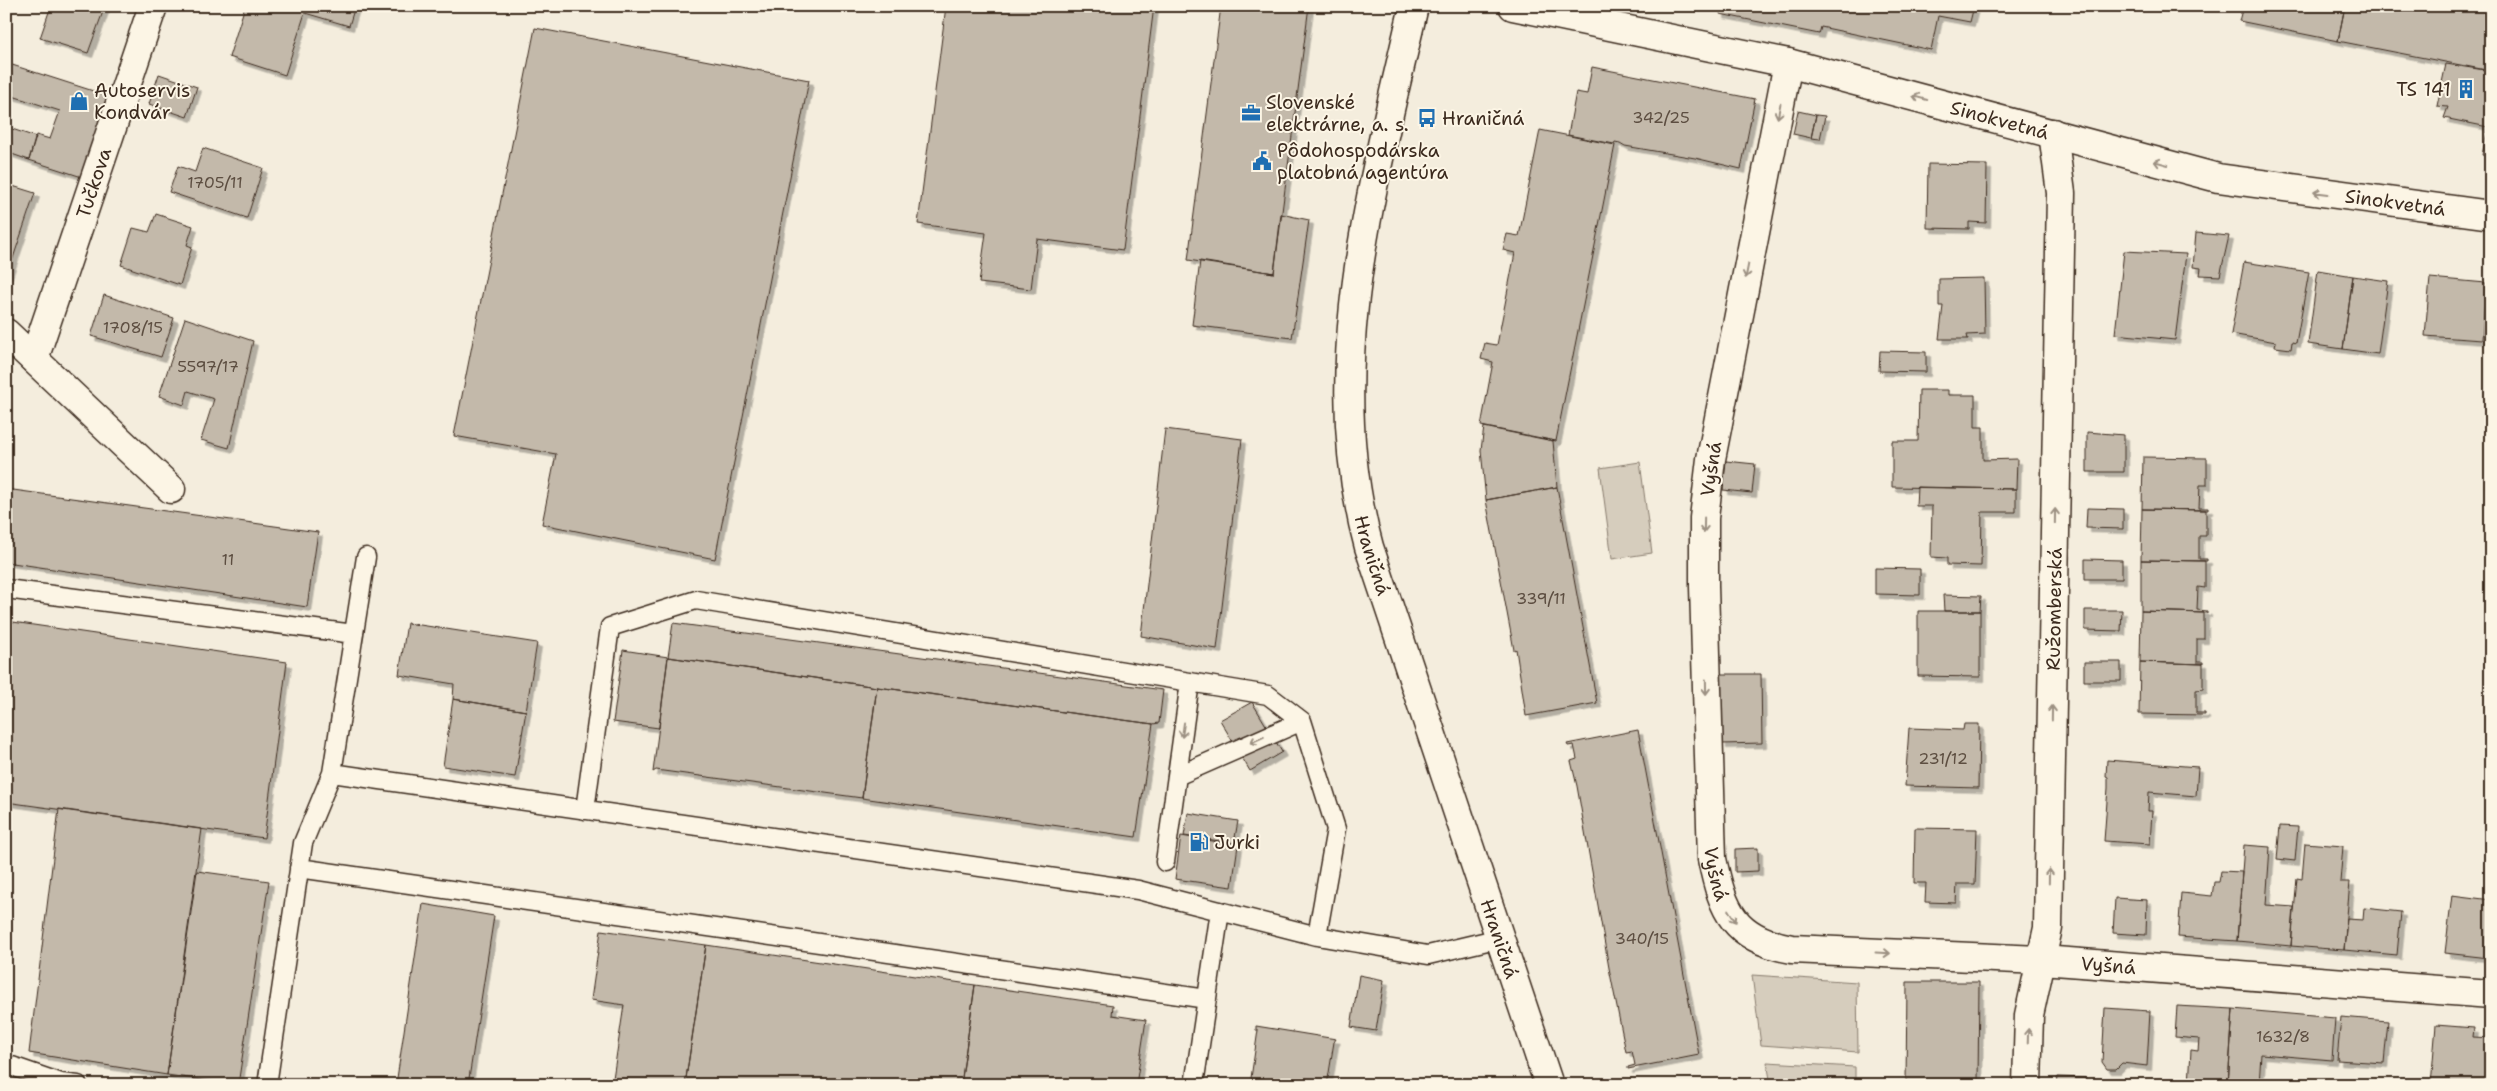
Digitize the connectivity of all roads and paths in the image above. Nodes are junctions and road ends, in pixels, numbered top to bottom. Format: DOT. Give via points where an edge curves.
graph roads {
  1 [pos="154,6"];
  2 [pos="1414,6"];
  3 [pos="1513,6"];
  4 [pos="1788,63"];
  5 [pos="2053,133"];
  6 [pos="2491,215"];
  7 [pos="6,333"];
  8 [pos="34,359"];
  9 [pos="171,489"];
  10 [pos="366,557"];
  11 [pos="6,588"];
  12 [pos="354,634"];
  13 [pos="1190,682"];
  14 [pos="1302,721"];
  15 [pos="332,773"];
  16 [pos="1177,776"];
  17 [pos="585,810"];
  18 [pos="1164,862"];
  19 [pos="299,868"];
  20 [pos="1220,911"];
  21 [pos="1316,936"];
  22 [pos="1500,938"];
  23 [pos="2042,960"];
  24 [pos="2491,994"];
  25 [pos="1207,999"];
  26 [pos="6,1064"];
  27 [pos="78,1085"];
  28 [pos="267,1085"];
  29 [pos="1194,1085"];
  30 [pos="1550,1085"];
  31 [pos="2027,1085"];
  1 -- 8 [label="street, Tučkova"];
  2 -- 22 [label="street, Hraničná" via="1359,266 1349,358 1349,432 1355,492 1369,546"];
  3 -- 4 [label="street, Sinokvetná"];
  5 -- 4 [label="street, Sinokvetná, one-way"];
  4 -- 23 [label="street, Vyšná, one-way" via="1707,486 1704,586 1709,808 1717,884 1736,923 1769,945"];
  6 -- 5 [label="street, Sinokvetná, one-way" via="2218,178"];
  23 -- 5 [label="street, Ružomberská, one-way" via="2048,928 2061,192"];
  7 -- 8 [label="street"];
  8 -- 9 [label="street"];
  10 -- 12 [label="lane"];
  11 -- 12 [label="lane"];
  12 -- 15 [label="lane"];
  13 -- 14 [label="lane" via="1268,695"];
  13 -- 16 [label="lane, one-way"];
  13 -- 17 [label="lane" via="696,600 610,627"];
  14 -- 16 [label="lane, one-way"];
  14 -- 21 [label="lane" via="1336,829"];
  15 -- 17 [label="lane"];
  15 -- 19 [label="lane" via="303,843"];
  16 -- 18 [label="lane"];
  17 -- 20 [label="lane" via="1138,890"];
  19 -- 25 [label="lane"];
  19 -- 28 [label="lane"];
  20 -- 21 [label="lane"];
  20 -- 25 [label="lane"];
  21 -- 22 [label="lane" via="1428,955"];
  22 -- 30 [label="street, Hraničná"];
  23 -- 24 [label="street, Vyšná"];
  31 -- 23 [label="street, Ružomberská, one-way" via="2029,1014"];
  25 -- 29 [label="lane"];
  26 -- 27 [label="lane" via="61,1083"];
}
